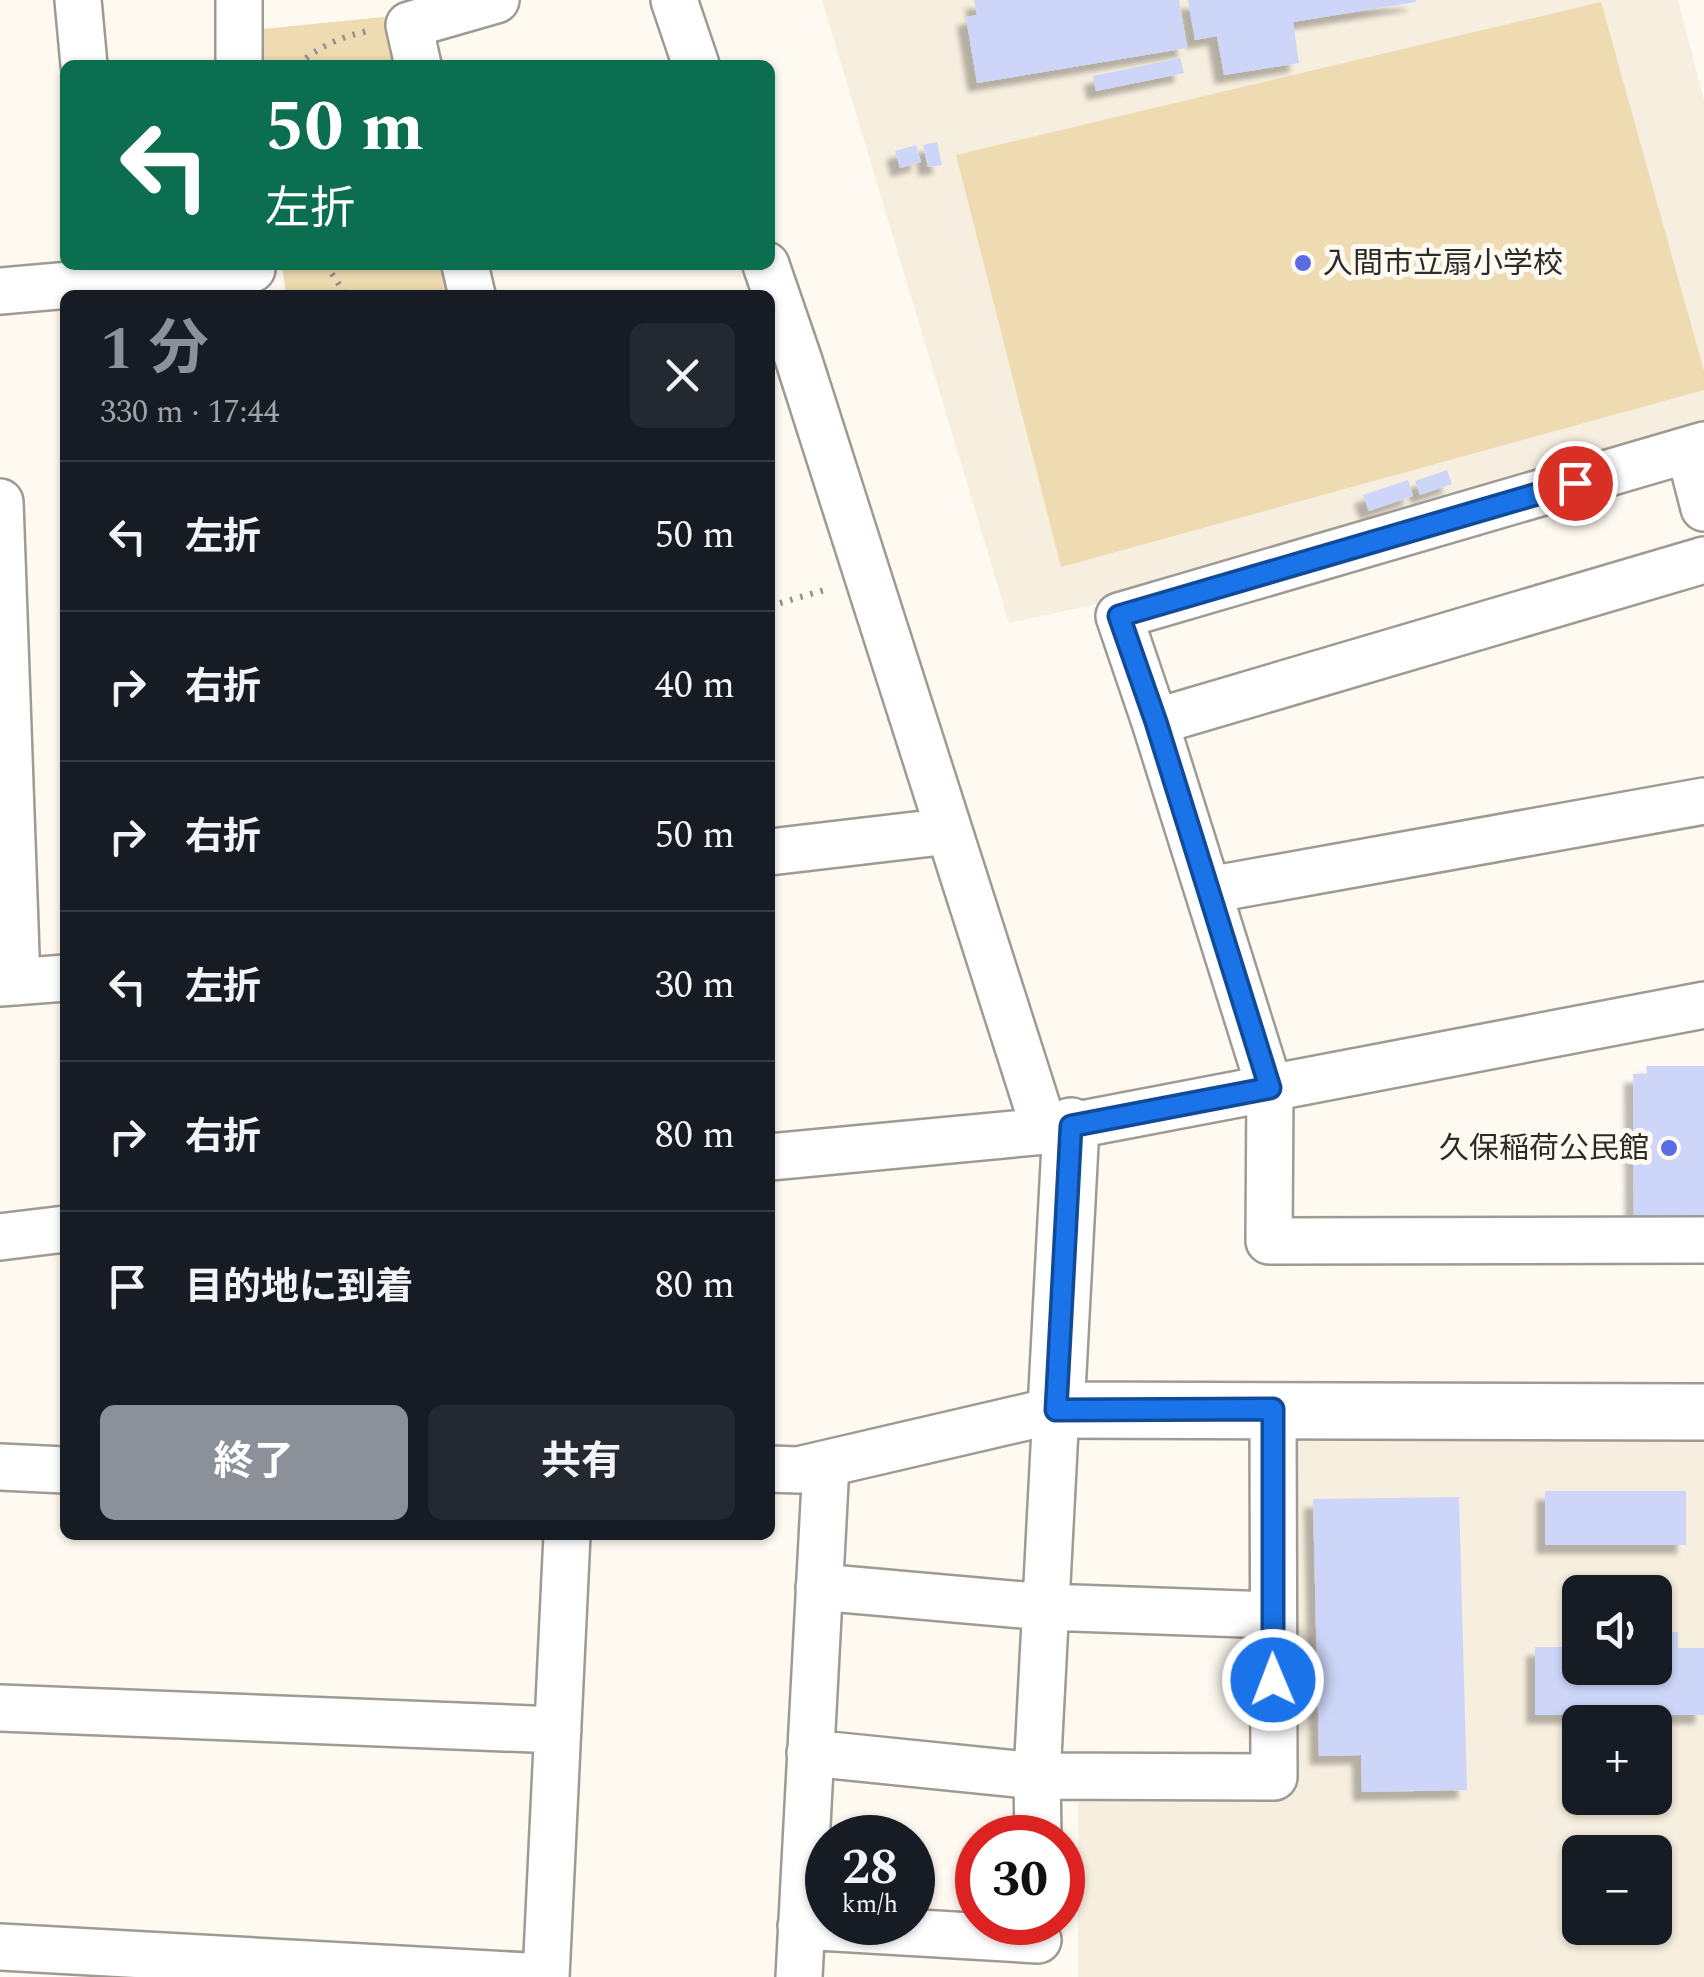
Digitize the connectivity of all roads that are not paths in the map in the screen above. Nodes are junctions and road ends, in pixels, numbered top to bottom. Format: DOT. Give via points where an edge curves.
graph roads {
  1 [pos="78,0"];
  2 [pos="239,0"];
  3 [pos="496,0"];
  4 [pos="674,0"];
  5 [pos="414,45"];
  6 [pos="84,60"];
  7 [pos="239,60"];
  8 [pos="694,60"];
  9 [pos="104,274"];
  10 [pos="253,276"];
  11 [pos="775,290"];
  12 [pos="0,291"];
  13 [pos="1696,447"];
  14 [pos="0,502"];
  15 [pos="1704,508"];
  16 [pos="1704,560"];
  17 [pos="1156,722"];
  18 [pos="1704,801"];
  19 [pos="949,831"];
  20 [pos="775,851"];
  21 [pos="1209,890"];
  22 [pos="60,978"];
  23 [pos="8,983"];
  24 [pos="1704,1005"];
  25 [pos="1270,1088"];
  26 [pos="1058,1128"];
  27 [pos="775,1156"];
  28 [pos="60,1229"];
  29 [pos="0,1237"];
  30 [pos="1704,1240"];
  31 [pos="1273,1409"];
  32 [pos="1056,1410"];
  33 [pos="1704,1412"];
  34 [pos="826,1464"];
  35 [pos="0,1467"];
  36 [pos="775,1469"];
  37 [pos="60,1470"];
  38 [pos="568,1540"];
  39 [pos="819,1588"];
  40 [pos="1045,1607"];
  41 [pos="1272,1615"];
  42 [pos="0,1708"];
  43 [pos="558,1730"];
  44 [pos="810,1753"];
  45 [pos="1038,1776"];
  46 [pos="1038,1815"];
  47 [pos="801,1926"];
  48 [pos="0,1947"];
  49 [pos="1038,1947"];
  50 [pos="546,1977"];
  51 [pos="798,1977"];
  1 -- 6 [label="street"];
  2 -- 7 [label="street"];
  3 -- 5 [label="street"];
  4 -- 8 [label="street"];
  9 -- 10 [label="street"];
  9 -- 12 [label="street"];
  11 -- 19 [label="street"];
  13 -- 15 [label="street"];
  13 -- 17 [label="street" via="1119,616"];
  14 -- 23 [label="street"];
  16 -- 17 [label="street"];
  17 -- 21 [label="street"];
  18 -- 21 [label="street"];
  19 -- 20 [label="street"];
  19 -- 26 [label="street"];
  21 -- 25 [label="street"];
  22 -- 23 [label="street"];
  24 -- 25 [label="street"];
  25 -- 26 [label="street"];
  25 -- 30 [label="street" via="1269,1241"];
  26 -- 27 [label="street"];
  26 -- 32 [label="street"];
  28 -- 29 [label="street"];
  31 -- 32 [label="street"];
  31 -- 33 [label="street"];
  31 -- 41 [label="street"];
  32 -- 34 [label="street"];
  32 -- 40 [label="street"];
  34 -- 36 [label="street"];
  34 -- 39 [label="street"];
  35 -- 37 [label="street"];
  38 -- 43 [label="street"];
  39 -- 40 [label="street"];
  39 -- 44 [label="street"];
  40 -- 41 [label="street"];
  40 -- 45 [label="street"];
  41 -- 45 [label="street" via="1274,1777"];
  42 -- 43 [label="street"];
  43 -- 50 [label="street"];
  44 -- 45 [label="street"];
  44 -- 47 [label="street"];
  45 -- 46 [label="street"];
  47 -- 49 [label="street"];
  47 -- 51 [label="street"];
  48 -- 50 [label="street"];
}
